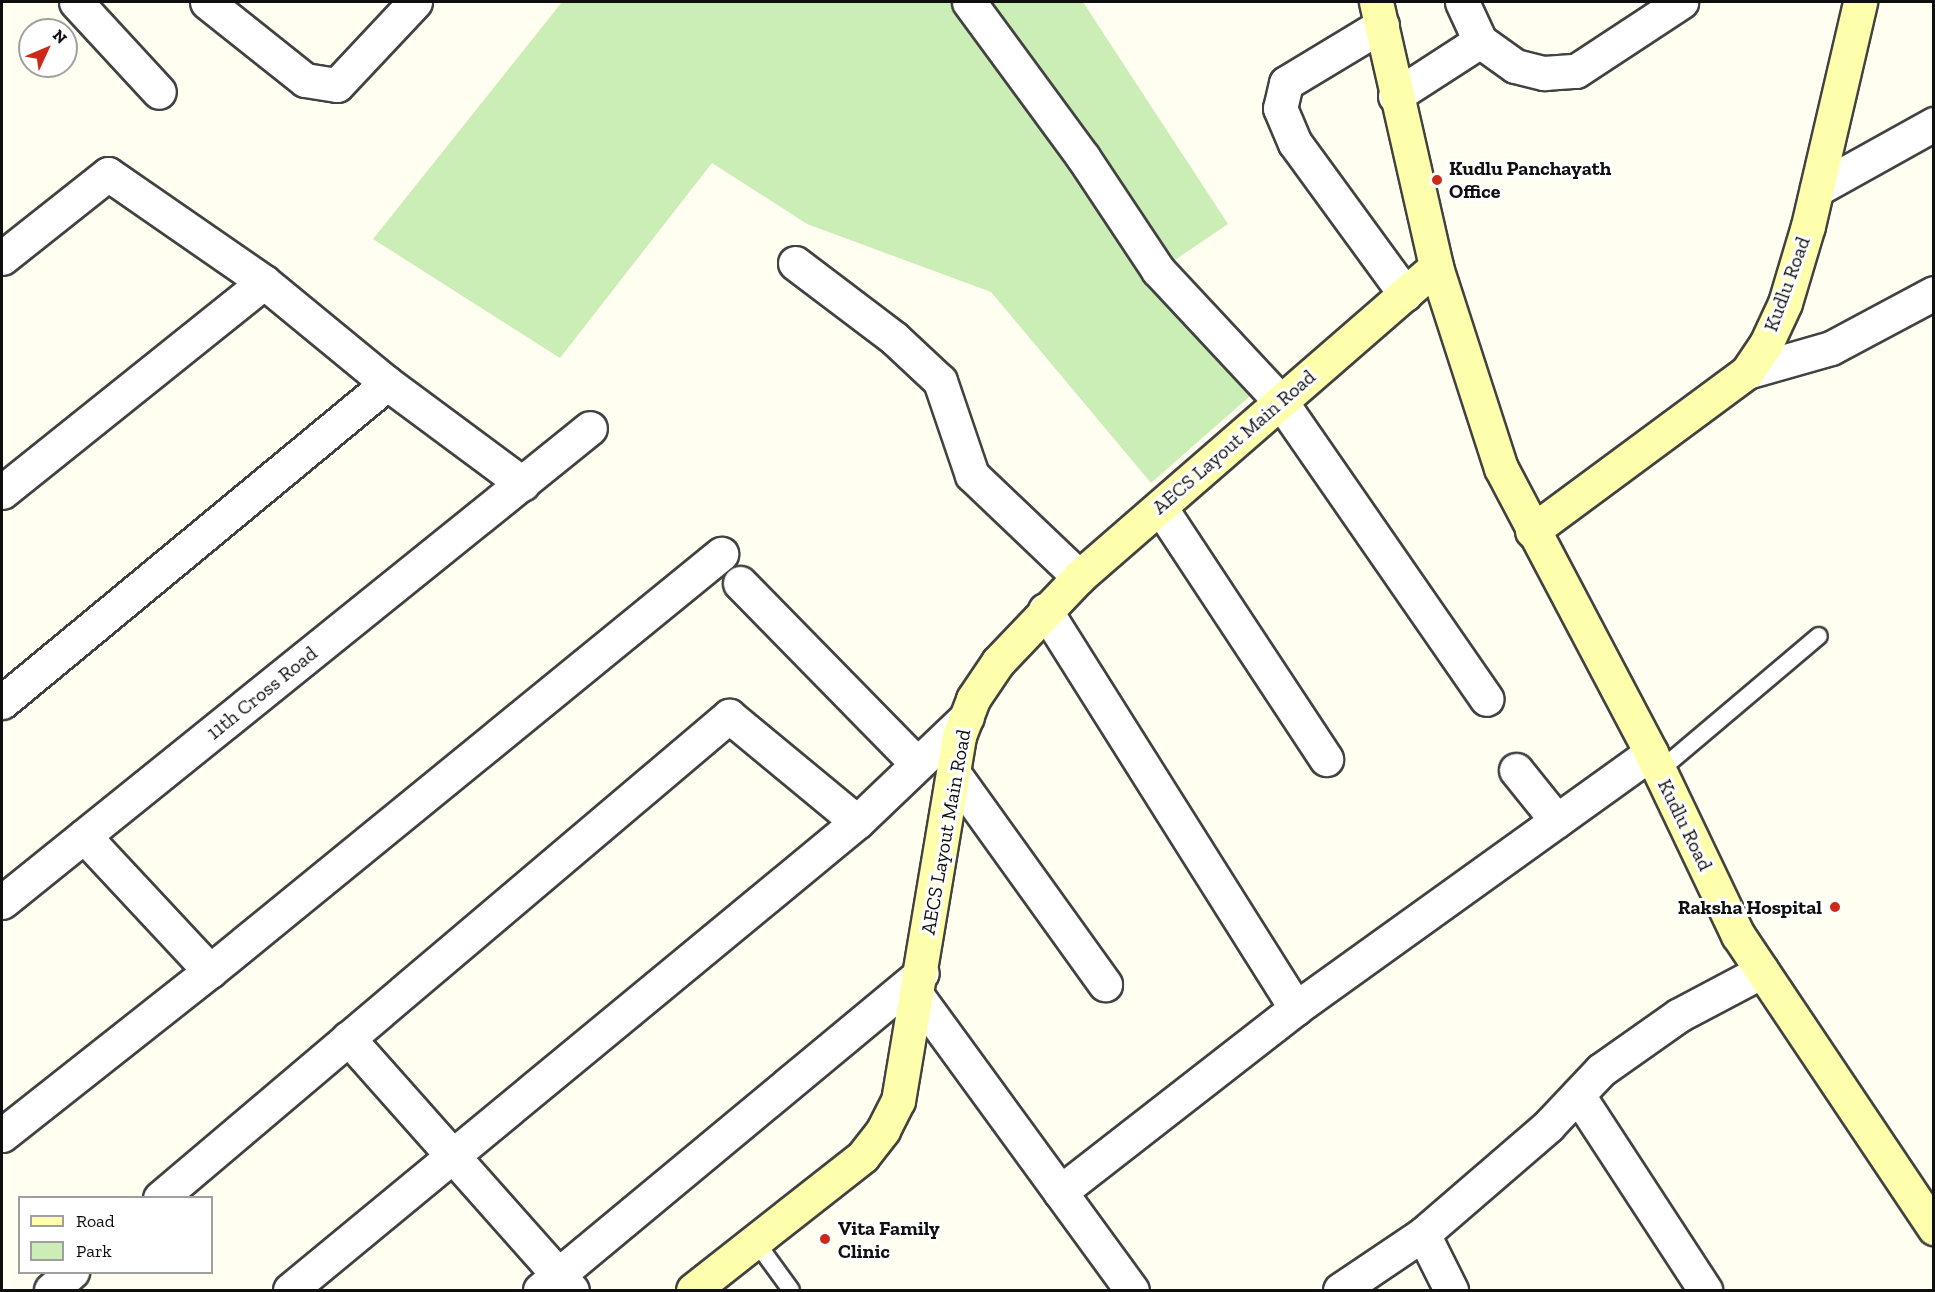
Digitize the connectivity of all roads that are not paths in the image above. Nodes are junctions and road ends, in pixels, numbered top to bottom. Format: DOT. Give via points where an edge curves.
graph roads {
  1 [pos="76,2"];
  2 [pos="207,2"];
  3 [pos="415,2"];
  4 [pos="969,2"];
  5 [pos="1462,2"];
  6 [pos="1681,2"];
  7 [pos="1860,2"];
  8 [pos="1379,13"];
  9 [pos="1480,41"];
  10 [pos="159,92"];
  11 [pos="1395,96"];
  12 [pos="1934,124"];
  13 [pos="1817,189"];
  14 [pos="2,258"];
  15 [pos="795,263"];
  16 [pos="1436,267"];
  17 [pos="264,282"];
  18 [pos="1934,293"];
  19 [pos="1405,294"];
  20 [pos="1747,372"];
  21 [pos="387,383"];
  22 [pos="1281,402"];
  23 [pos="590,428"];
  24 [pos="523,484"];
  25 [pos="2,492"];
  26 [pos="1160,507"];
  27 [pos="1532,531"];
  28 [pos="721,554"];
  29 [pos="1079,577"];
  30 [pos="740,583"];
  31 [pos="1045,610"];
  32 [pos="1819,636"];
  33 [pos="1487,699"];
  34 [pos="2,702"];
  35 [pos="967,717"];
  36 [pos="1326,759"];
  37 [pos="1655,762"];
  38 [pos="917,764"];
  39 [pos="1516,770"];
  40 [pos="954,774"];
  41 [pos="1557,821"];
  42 [pos="857,822"];
  43 [pos="84,836"];
  44 [pos="2,902"];
  45 [pos="210,971"];
  46 [pos="1762,971"];
  47 [pos="1106,984"];
  48 [pos="920,985"];
  49 [pos="1296,1008"];
  50 [pos="348,1038"];
  51 [pos="1578,1095"];
  52 [pos="2,1135"];
  53 [pos="454,1158"];
  54 [pos="1060,1192"];
  55 [pos="161,1196"];
  56 [pos="1931,1218"];
  57 [pos="1423,1234"];
  58 [pos="756,1242"];
  59 [pos="70,1274"];
  60 [pos="557,1285"];
  61 [pos="51,1290"];
  62 [pos="290,1290"];
  63 [pos="693,1290"];
  64 [pos="792,1290"];
  65 [pos="1132,1290"];
  66 [pos="1340,1290"];
  67 [pos="1451,1290"];
  68 [pos="1705,1290"];
  1 -- 10 [label="street"];
  2 -- 3 [label="street" via="304,80 337,85"];
  4 -- 22 [label="street" via="1083,157 1158,270"];
  5 -- 9 [label="street"];
  6 -- 9 [label="street" via="1576,71 1544,73 1515,66"];
  7 -- 13 [label="street, Kudlu Road"];
  8 -- 11 [label="street, Kudlu Road"];
  8 -- 19 [label="street" via="1286,84 1280,108 1295,143"];
  9 -- 11 [label="street"];
  11 -- 16 [label="street, Kudlu Road"];
  12 -- 13 [label="street"];
  13 -- 20 [label="street, Kudlu Road" via="1785,303 1766,344"];
  14 -- 17 [label="street" via="108,174"];
  15 -- 29 [label="street" via="894,338 940,381 972,475"];
  16 -- 19 [label="street, AECS Layout Main Road"];
  16 -- 27 [label="street, Kudlu Road" via="1501,468"];
  17 -- 21 [label="street"];
  17 -- 25 [label="street"];
  18 -- 20 [label="street" via="1832,348"];
  19 -- 22 [label="street, AECS Layout Main Road"];
  20 -- 27 [label="street, Kudlu Road"];
  21 -- 24 [label="street"];
  21 -- 34 [label="street"];
  22 -- 26 [label="street, AECS Layout Main Road"];
  22 -- 33 [label="street"];
  23 -- 24 [label="street, 11th Cross Road"];
  24 -- 43 [label="street, 11th Cross Road"];
  26 -- 29 [label="street, AECS Layout Main Road"];
  26 -- 36 [label="street"];
  27 -- 37 [label="street, Kudlu Road"];
  28 -- 45 [label="street"];
  29 -- 31 [label="street, AECS Layout Main Road"];
  30 -- 38 [label="street"];
  31 -- 35 [label="street, AECS Layout Main Road" via="998,662 973,699"];
  31 -- 49 [label="street"];
  32 -- 37 [label="lane"];
  35 -- 38 [label="street"];
  35 -- 40 [label="street, AECS Layout Main Road" via="959,736"];
  37 -- 41 [label="street"];
  37 -- 46 [label="street, Kudlu Road" via="1738,935"];
  38 -- 42 [label="street"];
  39 -- 41 [label="street"];
  40 -- 47 [label="street"];
  40 -- 48 [label="street, AECS Layout Main Road"];
  41 -- 49 [label="street"];
  42 -- 50 [label="street" via="729,716"];
  42 -- 53 [label="street"];
  43 -- 44 [label="street, 11th Cross Road"];
  43 -- 45 [label="street"];
  45 -- 52 [label="street"];
  46 -- 51 [label="street" via="1679,1015 1601,1071"];
  46 -- 56 [label="street, Kudlu Road"];
  48 -- 54 [label="street"];
  48 -- 58 [label="street, AECS Layout Main Road" via="898,1101 883,1130 863,1156"];
  48 -- 60 [label="street"];
  49 -- 54 [label="street"];
  50 -- 53 [label="street"];
  50 -- 55 [label="street"];
  51 -- 57 [label="street" via="1548,1126"];
  51 -- 68 [label="street"];
  53 -- 60 [label="street"];
  53 -- 62 [label="street"];
  54 -- 65 [label="street"];
  57 -- 66 [label="street"];
  57 -- 67 [label="street"];
  58 -- 63 [label="street, AECS Layout Main Road"];
  58 -- 64 [label="lane"];
  59 -- 61 [label="street"];
}
